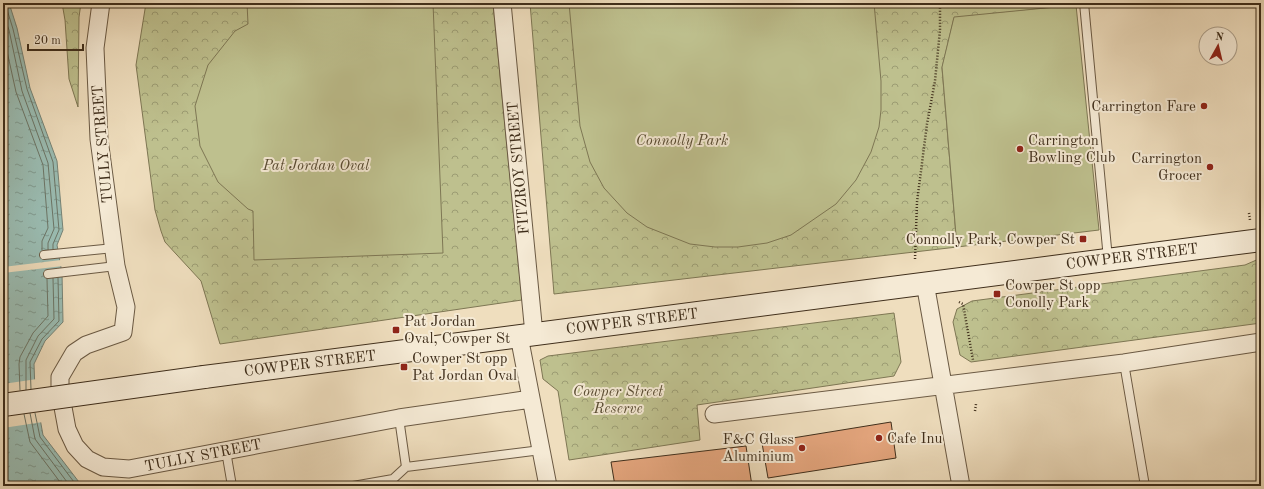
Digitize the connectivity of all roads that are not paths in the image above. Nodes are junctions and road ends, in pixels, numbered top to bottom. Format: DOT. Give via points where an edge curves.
graph roads {
  1 [pos="101,3"];
  2 [pos="502,3"];
  3 [pos="1084,3"];
  4 [pos="1261,240"];
  5 [pos="114,248"];
  6 [pos="44,255"];
  7 [pos="1108,259"];
  8 [pos="116,266"];
  9 [pos="48,274"];
  10 [pos="925,283"];
  11 [pos="526,335"];
  12 [pos="1261,342"];
  13 [pos="1124,363"];
  14 [pos="943,385"];
  15 [pos="531,399"];
  16 [pos="3,405"];
  17 [pos="714,414"];
  18 [pos="399,418"];
  19 [pos="541,450"];
  20 [pos="226,451"];
  21 [pos="406,467"];
  22 [pos="232,486"];
  23 [pos="353,486"];
  24 [pos="548,486"];
  25 [pos="961,486"];
  26 [pos="1145,486"];
  1 -- 5 [label="street, TULLY STREET" via="95,48 99,139"];
  2 -- 11 [label="street, FITZROY STREET"];
  3 -- 7 [label="lane"];
  4 -- 7 [label="main road, COWPER STREET"];
  5 -- 6 [label="lane"];
  5 -- 8 [label="street, TULLY STREET"];
  7 -- 10 [label="main road, COWPER STREET"];
  8 -- 9 [label="lane"];
  8 -- 20 [label="street, TULLY STREET" via="126,307 123,332 86,345 74,353 60,376 67,429 75,446 87,459 103,467 129,469"];
  10 -- 11 [label="main road, COWPER STREET"];
  10 -- 14 [label="street"];
  11 -- 15 [label="street, FITZROY STREET"];
  11 -- 16 [label="main road, COWPER STREET, bridge"];
  12 -- 13 [label="street"];
  13 -- 14 [label="street"];
  13 -- 26 [label="lane"];
  14 -- 17 [label="street"];
  14 -- 25 [label="street"];
  15 -- 18 [label="street, TULLY STREET"];
  15 -- 19 [label="street, FITZROY STREET"];
  18 -- 20 [label="street, TULLY STREET"];
  18 -- 21 [label="lane"];
  19 -- 21 [label="lane"];
  19 -- 24 [label="street, FITZROY STREET"];
  20 -- 22 [label="lane"];
  21 -- 23 [label="lane" via="394,480"];
}
